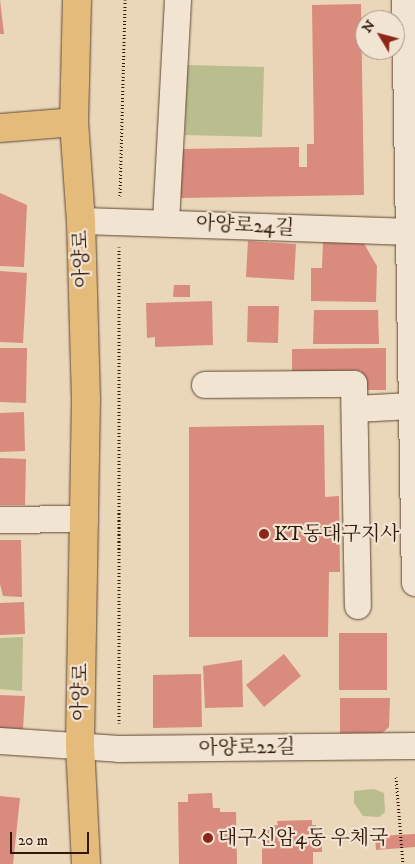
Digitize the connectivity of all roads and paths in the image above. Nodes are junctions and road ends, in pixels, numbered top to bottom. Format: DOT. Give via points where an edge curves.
graph roads {
  1 [pos="77,0"];
  2 [pos="125,0"];
  3 [pos="178,0"];
  4 [pos="405,0"];
  5 [pos="74,122"];
  6 [pos="0,128"];
  7 [pos="81,221"];
  8 [pos="119,222"];
  9 [pos="166,222"];
  10 [pos="412,233"];
  11 [pos="205,385"];
  12 [pos="412,406"];
  13 [pos="355,409"];
  14 [pos="85,519"];
  15 [pos="0,520"];
  16 [pos="414,531"];
  17 [pos="415,583"];
  18 [pos="358,606"];
  19 [pos="0,741"];
  20 [pos="80,745"];
  21 [pos="415,746"];
  22 [pos="120,749"];
  23 [pos="396,778"];
  24 [pos="86,864"];
  25 [pos="403,864"];
  1 -- 5 [label="main road, 아양로"];
  2 -- 8 [label="path"];
  3 -- 9 [label="street"];
  4 -- 10 [label="street"];
  5 -- 6 [label="main road"];
  5 -- 7 [label="main road, 아양로"];
  7 -- 8 [label="street, 아양로24길"];
  7 -- 14 [label="main road, 아양로" via="86,399"];
  8 -- 9 [label="street, 아양로24길"];
  8 -- 22 [label="path"];
  9 -- 10 [label="street, 아양로24길"];
  10 -- 12 [label="street"];
  11 -- 13 [label="street" via="354,384"];
  12 -- 13 [label="street"];
  12 -- 16 [label="street"];
  13 -- 18 [label="street"];
  14 -- 15 [label="street"];
  14 -- 20 [label="main road, 아양로"];
  16 -- 17 [label="street"];
  19 -- 20 [label="street, 아양로22길"];
  20 -- 22 [label="street, 아양로22길"];
  20 -- 24 [label="main road, 아양로"];
  21 -- 22 [label="street, 아양로22길"];
  23 -- 25 [label="path"];
}
